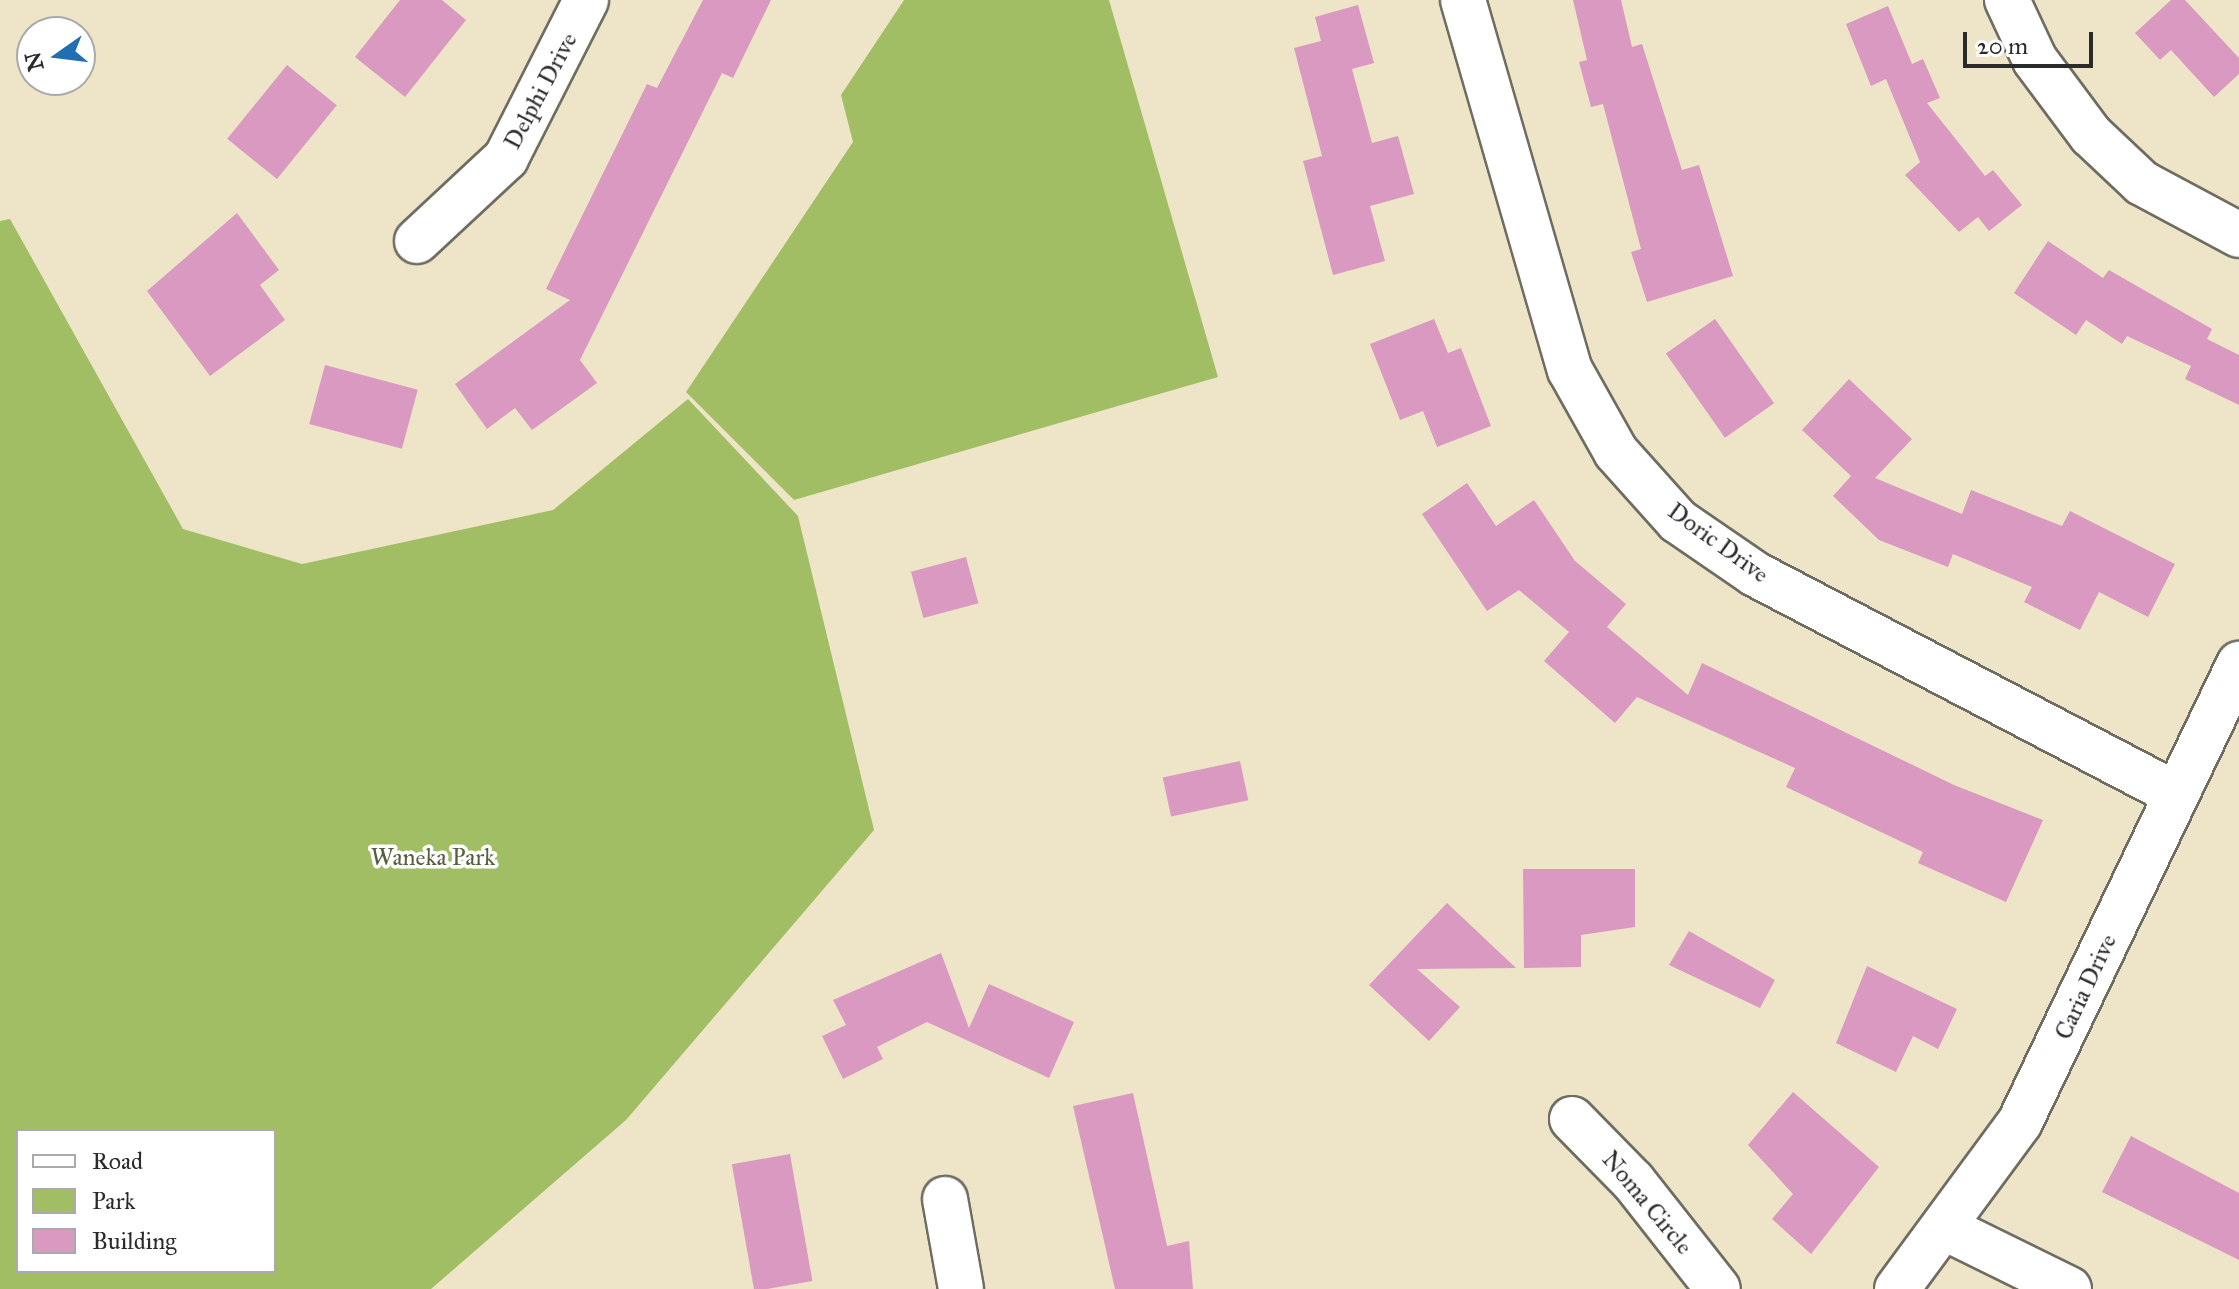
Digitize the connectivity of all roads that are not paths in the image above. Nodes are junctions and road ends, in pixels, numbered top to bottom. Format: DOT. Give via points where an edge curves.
graph roads {
  1 [pos="586,0"];
  2 [pos="1463,0"];
  3 [pos="2007,0"];
  4 [pos="2239,235"];
  5 [pos="417,241"];
  6 [pos="2239,664"];
  7 [pos="2174,793"];
  8 [pos="1572,1119"];
  9 [pos="945,1199"];
  10 [pos="1947,1229"];
  11 [pos="961,1289"];
  12 [pos="1718,1289"];
  13 [pos="1897,1289"];
  14 [pos="2069,1289"];
  1 -- 5 [label="street, Delphi Drive" via="506,158"];
  2 -- 7 [label="street, Doric Drive" via="1570,370 1616,452 1678,521 1755,574"];
  3 -- 4 [label="street" via="2035,60 2091,135 2142,183"];
  6 -- 7 [label="street, Caria Drive"];
  7 -- 10 [label="street, Caria Drive" via="2020,1122"];
  8 -- 12 [label="street, Noma Circle" via="1633,1181"];
  9 -- 11 [label="street"];
  10 -- 13 [label="street, Caria Drive"];
  10 -- 14 [label="street"];
}
